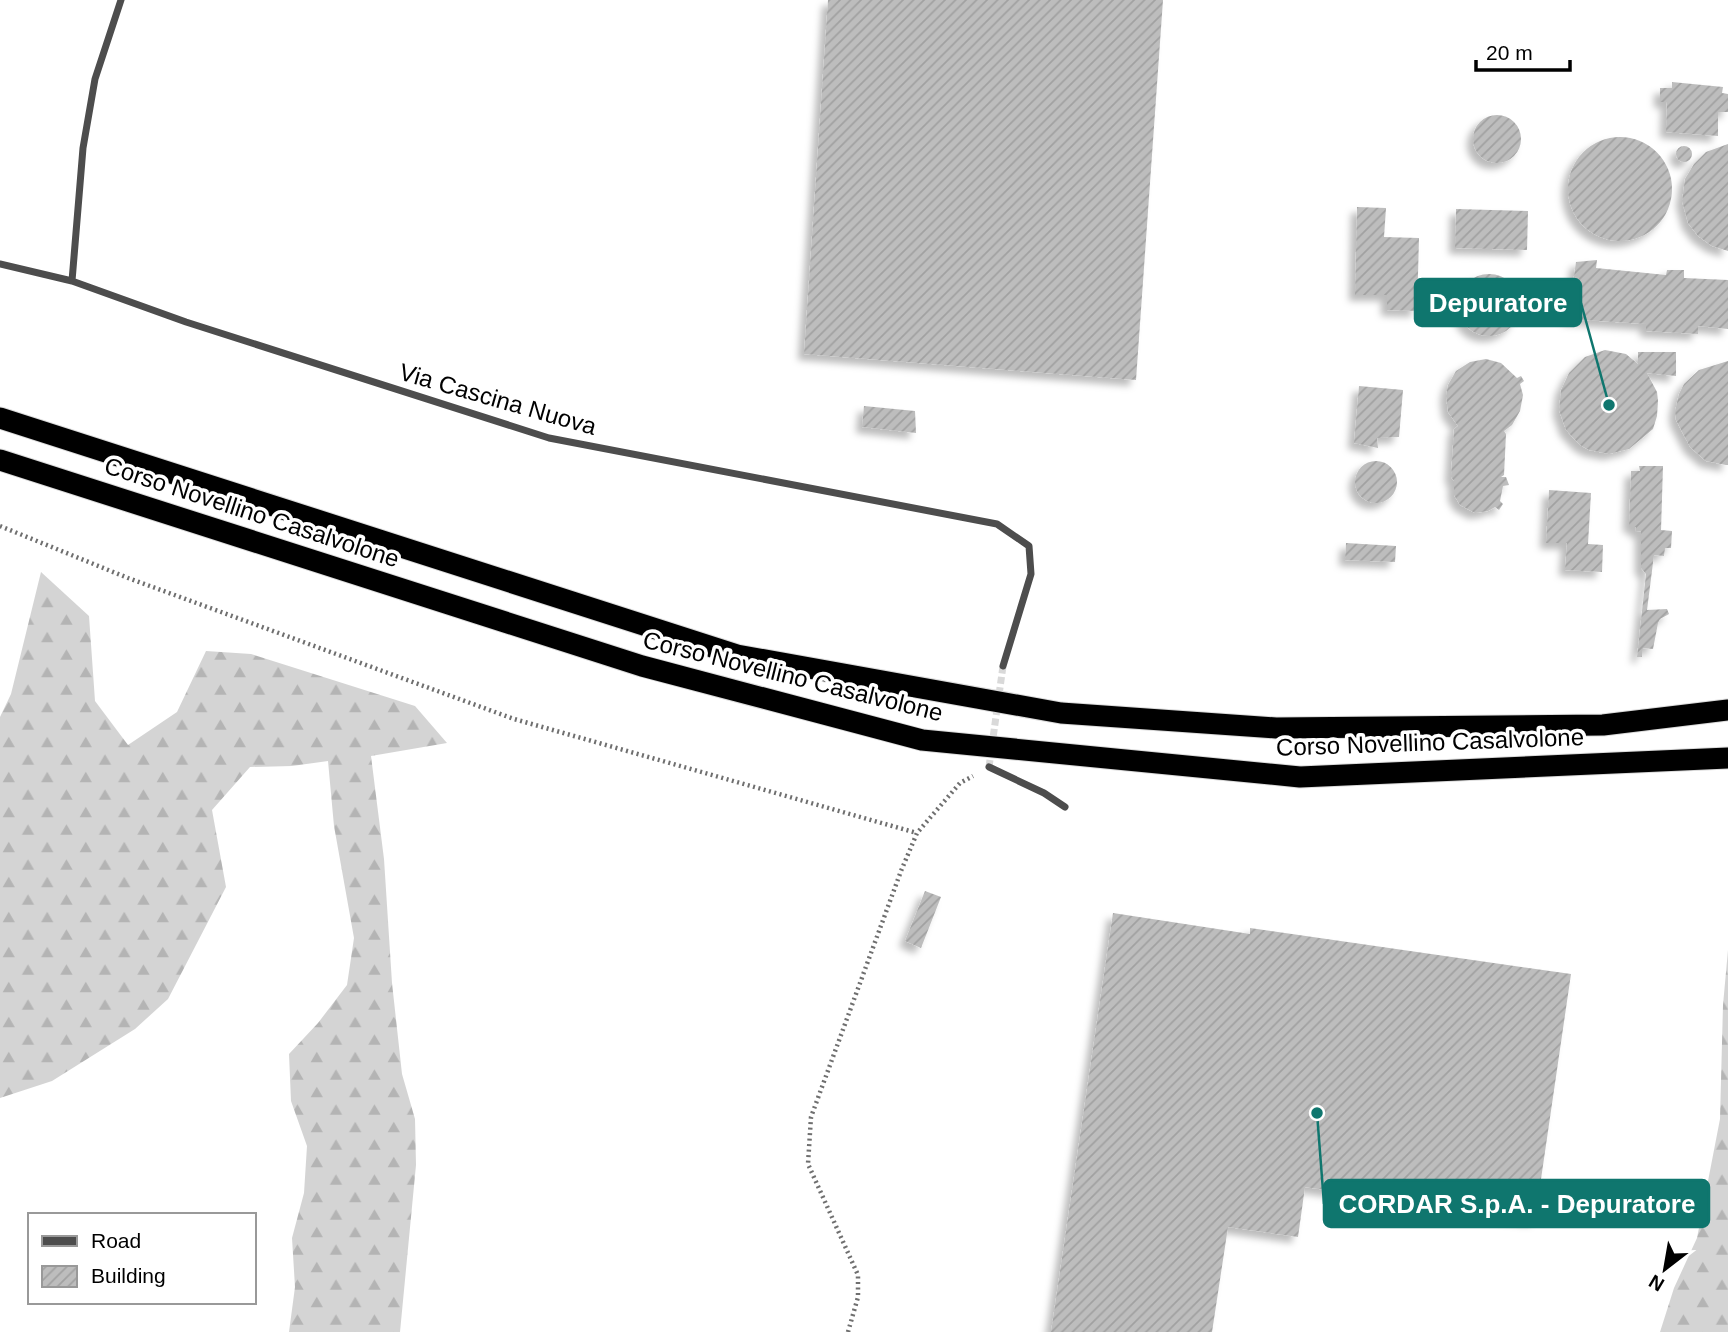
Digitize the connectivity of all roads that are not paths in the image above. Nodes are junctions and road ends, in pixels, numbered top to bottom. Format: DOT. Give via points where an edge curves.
graph roads {
  1 [pos="121,0"];
  2 [pos="0,264"];
  3 [pos="72,281"];
  4 [pos="0,418"];
  5 [pos="0,460"];
  6 [pos="1003,666"];
  7 [pos="1728,710"];
  8 [pos="1728,758"];
  9 [pos="989,767"];
  10 [pos="1065,807"];
  1 -- 3 [label="street" via="95,79 83,148"];
  2 -- 3 [label="street, Via Cascina Nuova"];
  3 -- 6 [label="street, Via Cascina Nuova" via="550,439 997,524 1029,545 1031,573"];
  4 -- 7 [label="highway, Corso Novellino Casalvolone" via="737,655 1061,713 1276,728 1603,725"];
  5 -- 8 [label="highway, Corso Novellino Casalvolone" via="642,666 922,740 1300,777"];
  9 -- 10 [label="street"];
}
